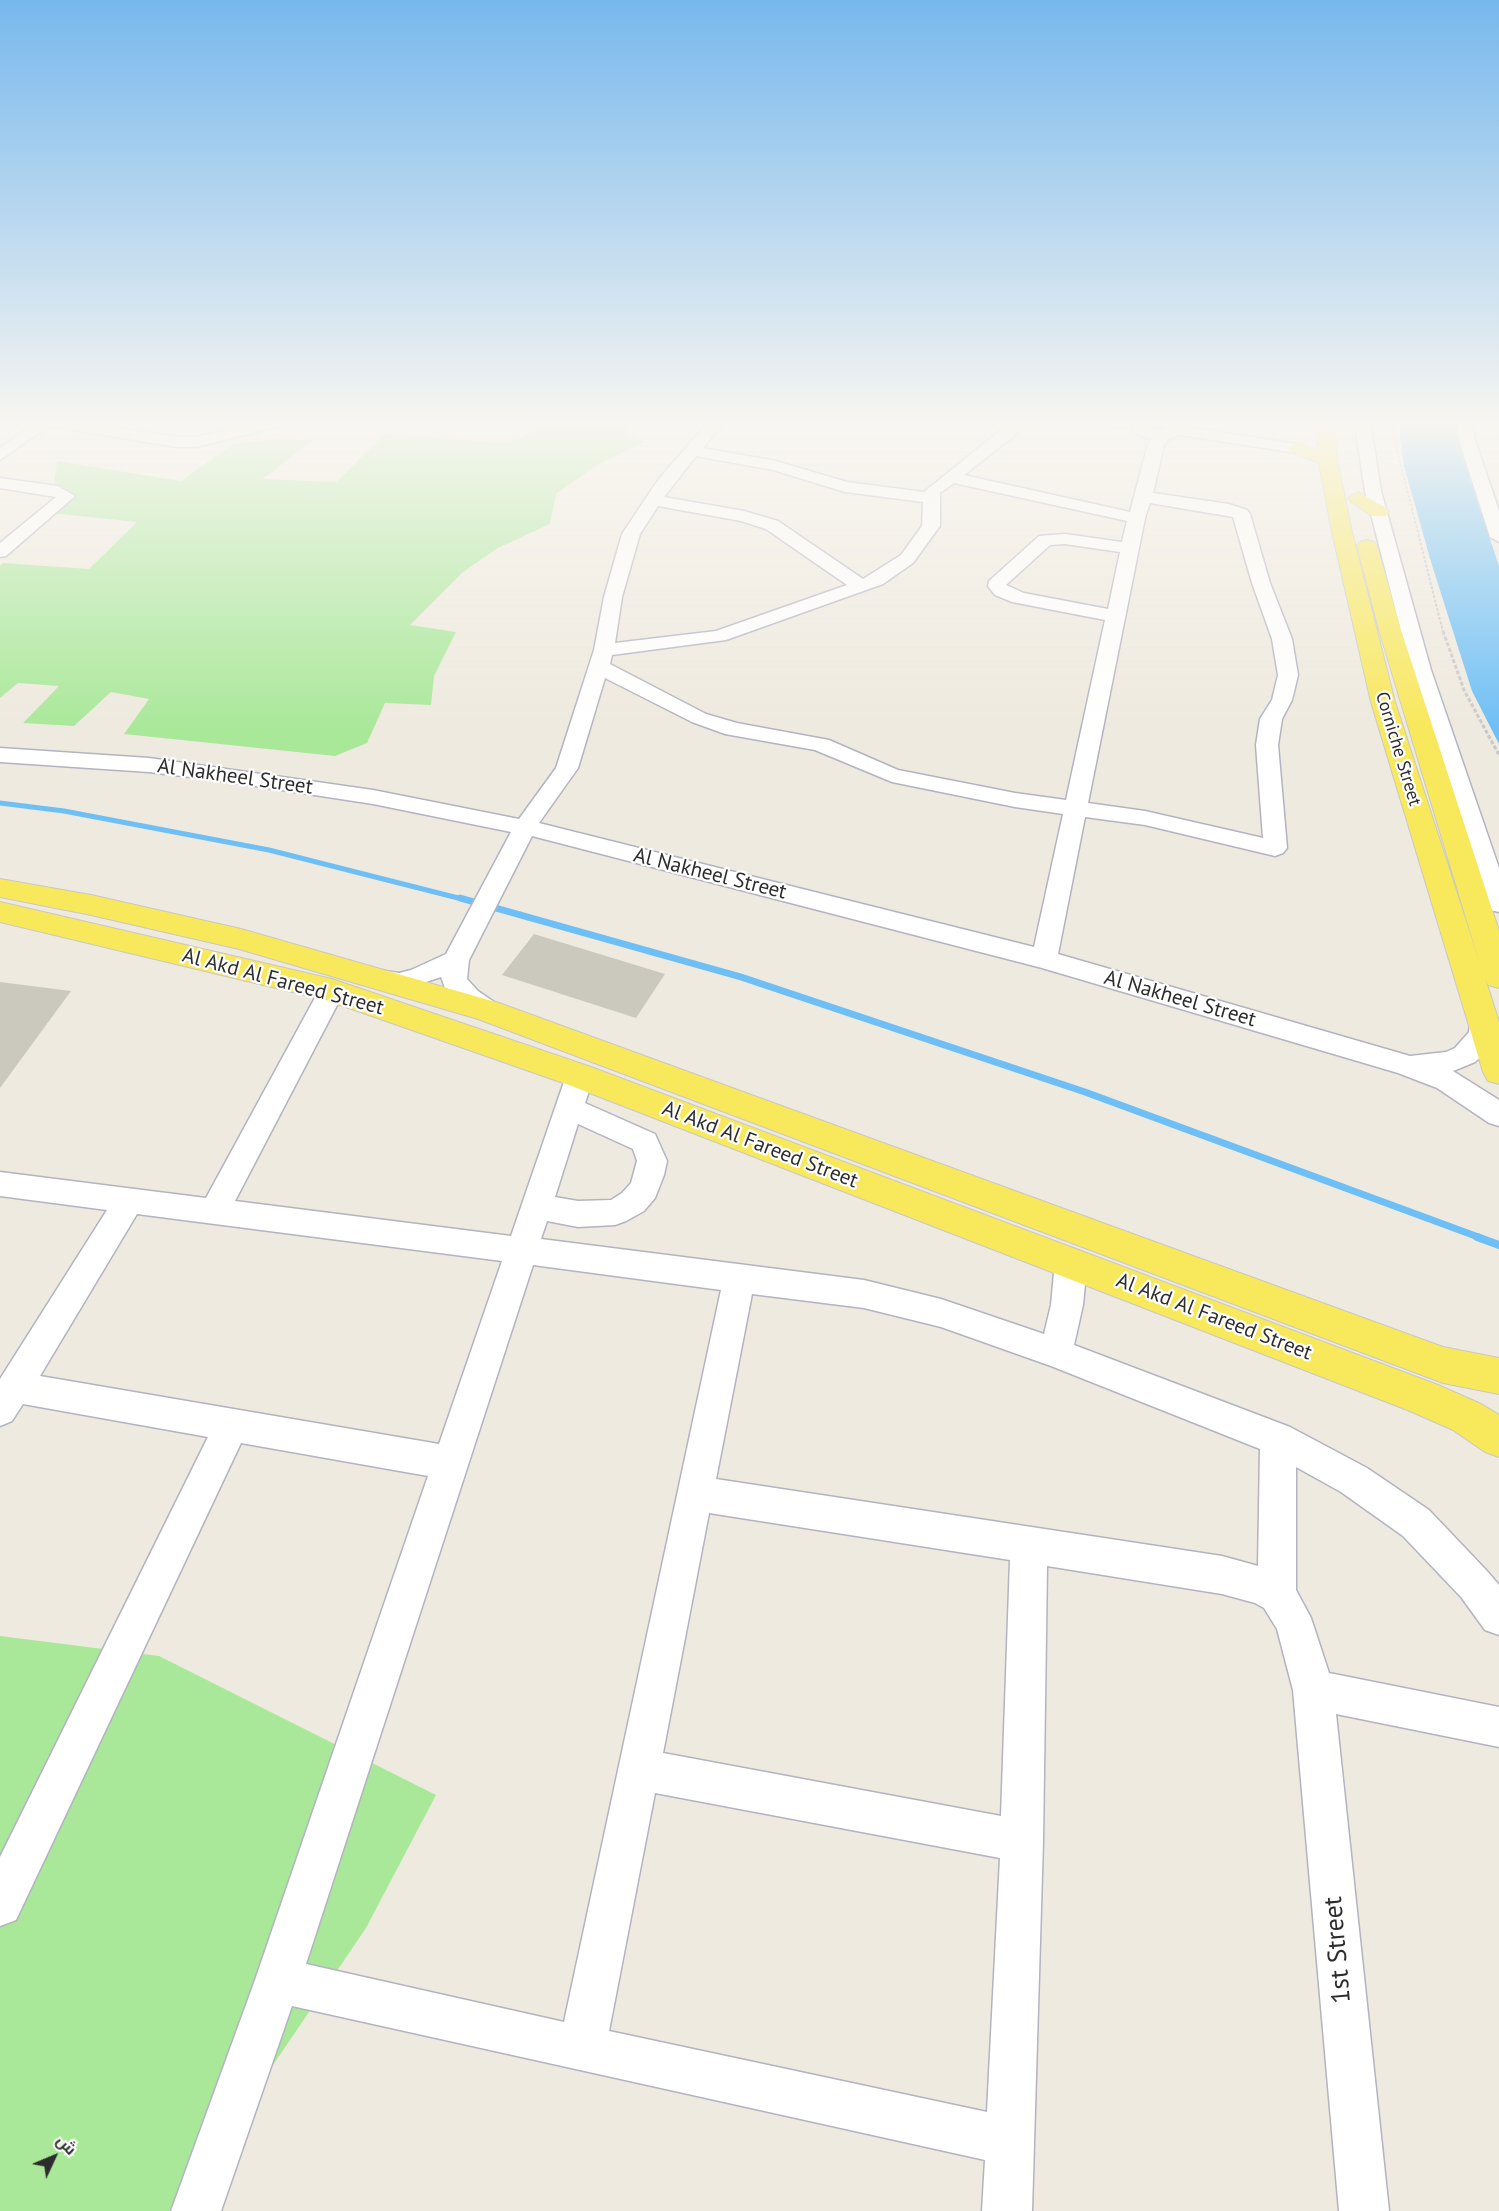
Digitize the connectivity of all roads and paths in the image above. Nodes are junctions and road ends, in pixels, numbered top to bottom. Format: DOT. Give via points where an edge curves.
graph roads {
  1 [pos="34,523"];
  2 [pos="638,523"];
  3 [pos="766,523"];
  4 [pos="932,523"];
  5 [pos="1135,523"];
  6 [pos="1244,523"];
  7 [pos="1342,523"];
  8 [pos="1362,523"];
  9 [pos="1380,523"];
  10 [pos="1416,523"];
  11 [pos="1130,548"];
  12 [pos="0,552"];
  13 [pos="861,586"];
  14 [pos="1394,604"];
  15 [pos="1115,616"];
  16 [pos="602,658"];
  17 [pos="0,755"];
  18 [pos="1499,755"];
  19 [pos="1076,809"];
  20 [pos="525,827"];
  21 [pos="0,888"];
  22 [pos="1499,904"];
  23 [pos="0,912"];
  24 [pos="1044,959"];
  25 [pos="456,960"];
  26 [pos="1499,977"];
  27 [pos="378,979"];
  28 [pos="332,990"];
  29 [pos="489,1011"];
  30 [pos="1484,1018"];
  31 [pos="1406,1065"];
  32 [pos="1499,1072"];
  33 [pos="580,1076"];
  34 [pos="567,1111"];
  35 [pos="1499,1115"];
  36 [pos="0,1184"];
  37 [pos="128,1203"];
  38 [pos="537,1208"];
  39 [pos="214,1212"];
  40 [pos="523,1251"];
  41 [pos="1071,1262"];
  42 [pos="739,1278"];
  43 [pos="1056,1353"];
  44 [pos="1499,1376"];
  45 [pos="7,1399"];
  46 [pos="232,1425"];
  47 [pos="1499,1438"];
  48 [pos="1278,1439"];
  49 [pos="449,1463"];
  50 [pos="695,1493"];
  51 [pos="1029,1545"];
  52 [pos="1277,1595"];
  53 [pos="1499,1616"];
  54 [pos="1313,1690"];
  55 [pos="1499,1728"];
  56 [pos="639,1769"];
  57 [pos="1022,1841"];
  58 [pos="0,1904"];
  59 [pos="278,1980"];
  60 [pos="582,2049"];
  61 [pos="1009,2141"];
  62 [pos="196,2211"];
  63 [pos="1007,2211"];
  64 [pos="1364,2211"];
  1 -- 12 [label="street"];
  2 -- 16 [label="street" via="631,534 613,597"];
  3 -- 13 [label="street"];
  4 -- 13 [label="street" via="907,559"];
  5 -- 11 [label="street"];
  6 -- 19 [label="street" via="1282,639 1288,675 1282,700 1271,719 1267,745 1275,848 1145,818"];
  7 -- 30 [label="main road, Corniche Street" via="1383,702"];
  8 -- 14 [label="main road, Corniche Street"];
  9 -- 14 [label="street"];
  10 -- 18 [label="path" via="1444,636 1464,690"];
  11 -- 15 [label="street"];
  11 -- 15 [label="street" via="1058,538 1045,540 998,581 1002,591 1019,598"];
  13 -- 16 [label="street" via="719,636"];
  14 -- 22 [label="street" via="1427,689"];
  14 -- 26 [label="main road, Corniche Street"];
  15 -- 19 [label="street"];
  16 -- 19 [label="street" via="678,708 717,724 821,745 873,769 924,783"];
  16 -- 20 [label="street" via="567,768"];
  17 -- 20 [label="street, Al Nakheel Street" via="224,774 373,797"];
  19 -- 24 [label="street"];
  20 -- 24 [label="street, Al Nakheel Street"];
  20 -- 25 [label="street"];
  21 -- 27 [label="main road, Al Akd Al Fareed Street" via="241,939"];
  23 -- 28 [label="main road, Al Akd Al Fareed Street"];
  24 -- 31 [label="street, Al Nakheel Street"];
  25 -- 27 [label="street" via="417,978 399,982"];
  25 -- 29 [label="street" via="454,981 469,999"];
  27 -- 29 [label="main road, Al Akd Al Fareed Street"];
  28 -- 33 [label="main road, Al Akd Al Fareed Street"];
  28 -- 39 [label="street"];
  29 -- 44 [label="main road, Al Akd Al Fareed Street" via="1443,1365"];
  30 -- 31 [label="street, Al Nakheel Street" via="1483,1032 1465,1055 1439,1064"];
  30 -- 32 [label="main road, Corniche Street"];
  31 -- 35 [label="street, Al Nakheel Street" via="1447,1080"];
  33 -- 34 [label="street"];
  33 -- 41 [label="main road, Al Akd Al Fareed Street"];
  34 -- 38 [label="street"];
  34 -- 38 [label="street" via="587,1115 645,1142 652,1161 649,1175 633,1202 615,1212 578,1214"];
  36 -- 37 [label="street"];
  37 -- 39 [label="street"];
  37 -- 45 [label="street"];
  38 -- 40 [label="street"];
  39 -- 40 [label="street"];
  40 -- 42 [label="street"];
  40 -- 49 [label="street"];
  41 -- 43 [label="street" via="1067,1305"];
  41 -- 47 [label="main road, Al Akd Al Fareed Street" via="1424,1398 1467,1417"];
  42 -- 43 [label="street" via="891,1300"];
  42 -- 50 [label="street"];
  43 -- 48 [label="street"];
  45 -- 46 [label="street"];
  46 -- 49 [label="street"];
  46 -- 58 [label="street"];
  48 -- 52 [label="street"];
  48 -- 53 [label="street" via="1354,1480 1416,1524"];
  49 -- 59 [label="street"];
  50 -- 51 [label="street"];
  50 -- 56 [label="street"];
  51 -- 52 [label="street" via="1222,1575 1263,1586"];
  51 -- 57 [label="street"];
  52 -- 54 [label="street, 1st Street" via="1292,1618"];
  54 -- 55 [label="street"];
  54 -- 64 [label="street, 1st Street"];
  56 -- 57 [label="street"];
  56 -- 60 [label="street"];
  57 -- 61 [label="street"];
  59 -- 60 [label="street"];
  59 -- 62 [label="street"];
  60 -- 61 [label="street"];
  61 -- 63 [label="street"];
}
